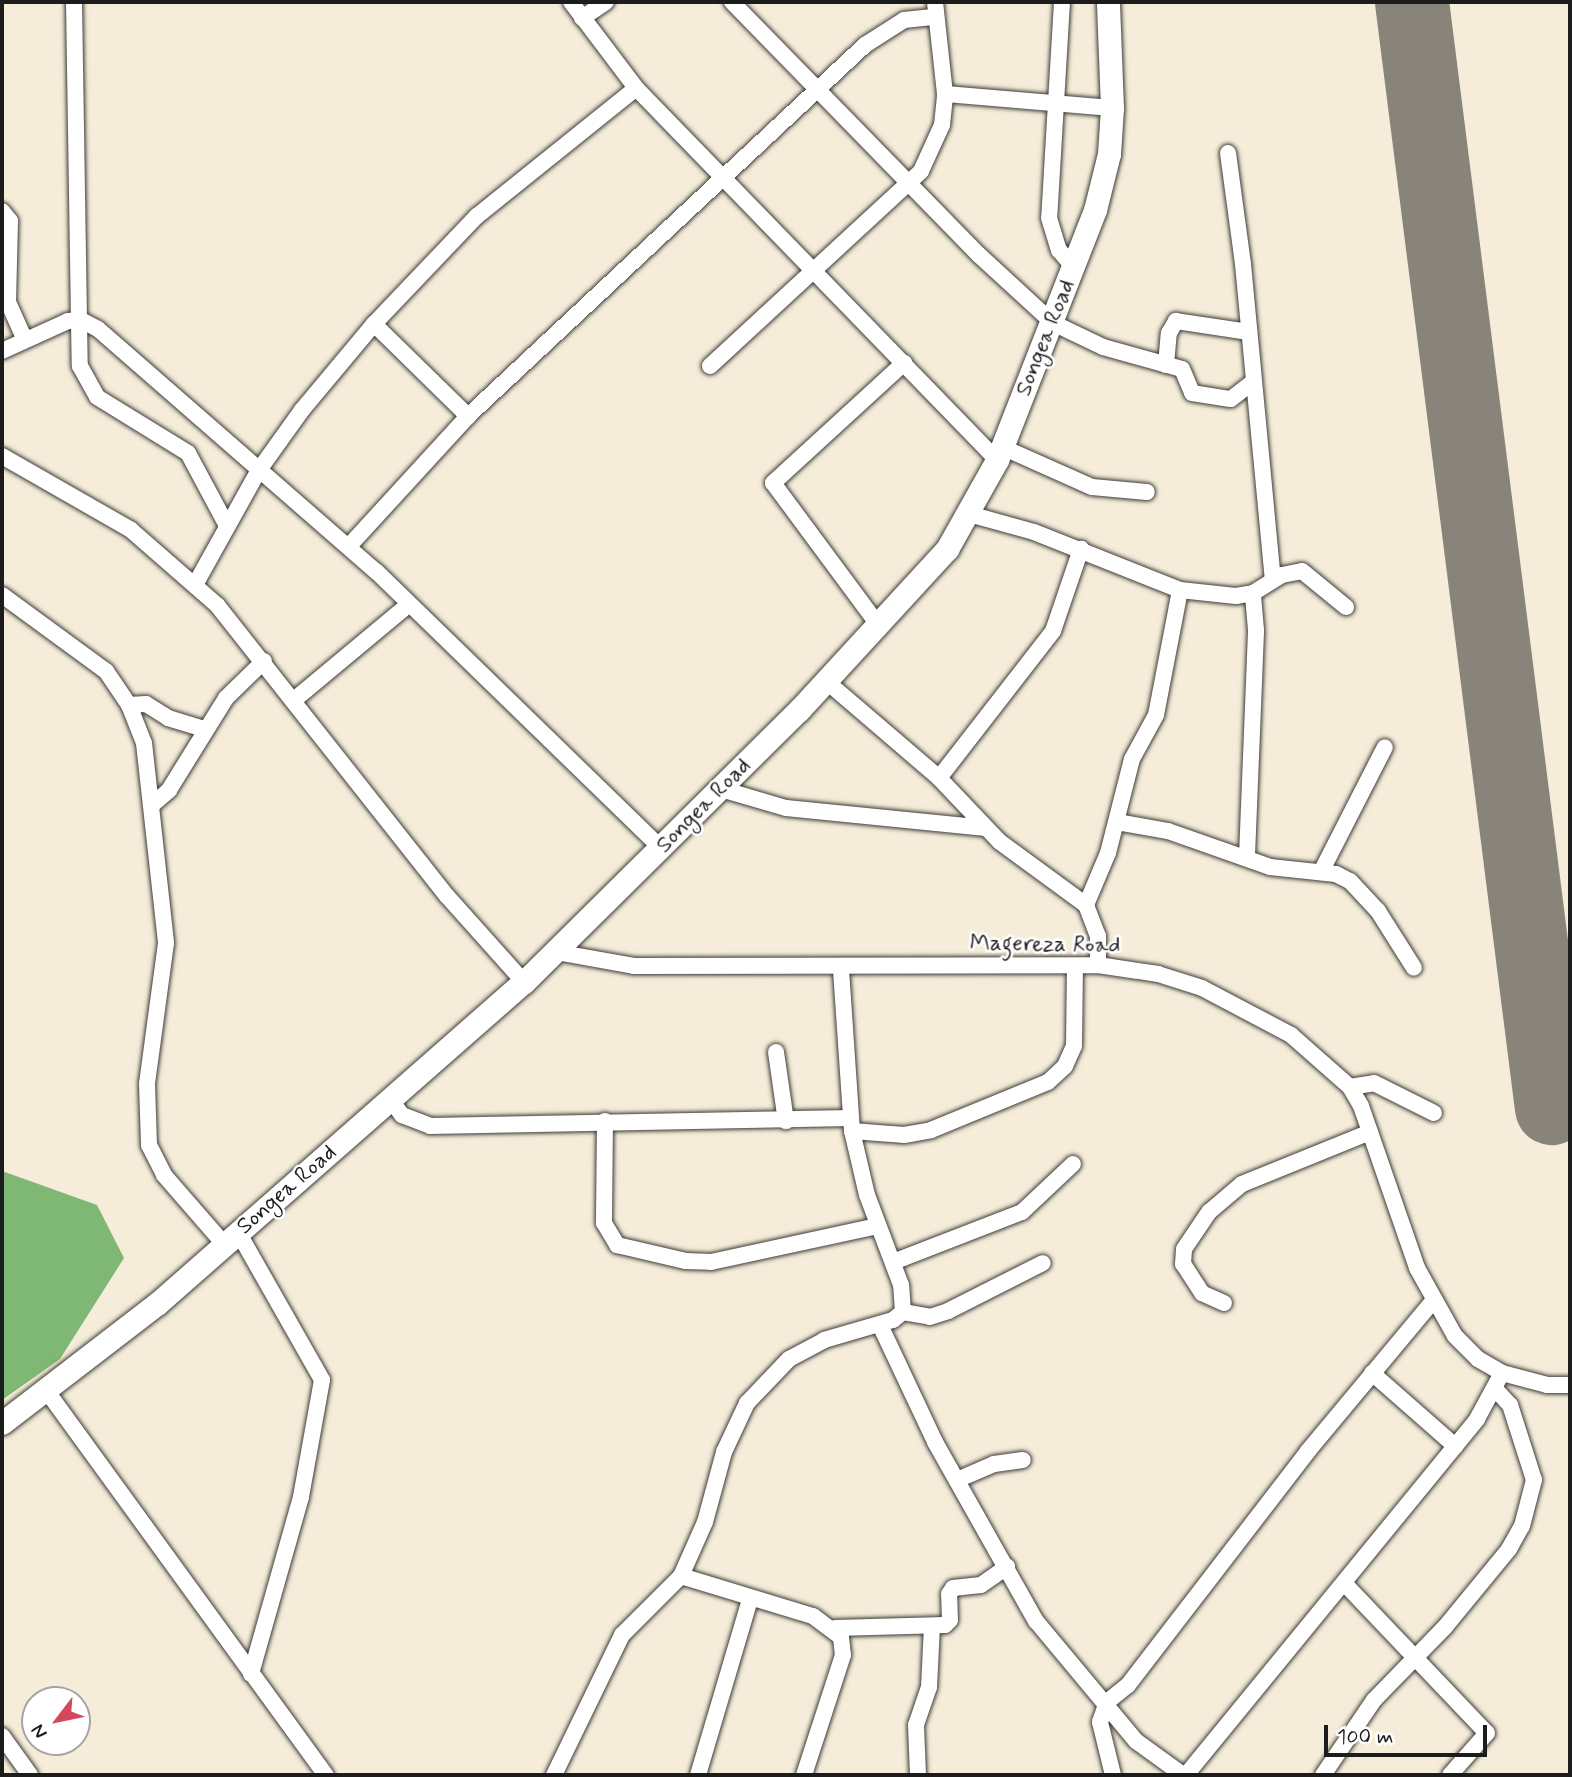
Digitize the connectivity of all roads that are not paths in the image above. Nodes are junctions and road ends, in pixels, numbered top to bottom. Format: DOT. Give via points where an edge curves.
graph roads {
  1 [pos="74,2"];
  2 [pos="571,2"];
  3 [pos="606,2"];
  4 [pos="732,2"];
  5 [pos="1062,2"];
  6 [pos="1108,2"];
  7 [pos="934,9"];
  8 [pos="582,18"];
  9 [pos="636,88"];
  10 [pos="819,92"];
  11 [pos="945,94"];
  12 [pos="1058,103"];
  13 [pos="1112,108"];
  14 [pos="1228,153"];
  15 [pos="725,176"];
  16 [pos="909,182"];
  17 [pos="2,211"];
  18 [pos="1074,268"];
  19 [pos="817,270"];
  20 [pos="77,319"];
  21 [pos="1053,323"];
  22 [pos="374,324"];
  23 [pos="1249,332"];
  24 [pos="24,338"];
  25 [pos="2,351"];
  26 [pos="904,363"];
  27 [pos="1166,365"];
  28 [pos="710,366"];
  29 [pos="1253,382"];
  30 [pos="468,416"];
  31 [pos="1000,454"];
  32 [pos="2,456"];
  33 [pos="259,470"];
  34 [pos="1147,492"];
  35 [pos="969,514"];
  36 [pos="226,524"];
  37 [pos="349,546"];
  38 [pos="1081,549"];
  39 [pos="1272,551"];
  40 [pos="1294,571"];
  41 [pos="1273,579"];
  42 [pos="196,583"];
  43 [pos="1180,590"];
  44 [pos="1253,593"];
  45 [pos="2,595"];
  46 [pos="408,605"];
  47 [pos="1346,607"];
  48 [pos="879,626"];
  49 [pos="264,660"];
  50 [pos="826,681"];
  51 [pos="294,700"];
  52 [pos="129,705"];
  53 [pos="205,729"];
  54 [pos="1385,747"];
  55 [pos="939,778"];
  56 [pos="721,789"];
  57 [pos="152,805"];
  58 [pos="1117,822"];
  59 [pos="986,828"];
  60 [pos="662,849"];
  61 [pos="1247,856"];
  62 [pos="1321,872"];
  63 [pos="1086,905"];
  64 [pos="556,952"];
  65 [pos="1098,965"];
  66 [pos="1075,966"];
  67 [pos="1414,968"];
  68 [pos="841,969"];
  69 [pos="524,982"];
  70 [pos="776,1052"];
  71 [pos="1350,1087"];
  72 [pos="391,1100"];
  73 [pos="1434,1113"];
  74 [pos="605,1121"];
  75 [pos="786,1121"];
  76 [pos="851,1124"];
  77 [pos="1370,1132"];
  78 [pos="1073,1164"];
  79 [pos="878,1226"];
  80 [pos="231,1238"];
  81 [pos="892,1262"];
  82 [pos="1043,1263"];
  83 [pos="1432,1302"];
  84 [pos="1224,1303"];
  85 [pos="903,1312"];
  86 [pos="880,1325"];
  87 [pos="1372,1373"];
  88 [pos="1503,1373"];
  89 [pos="1570,1385"];
  90 [pos="46,1390"];
  91 [pos="1496,1390"];
  92 [pos="2,1423"];
  93 [pos="1455,1446"];
  94 [pos="1024,1460"];
  95 [pos="957,1480"];
  96 [pos="1007,1567"];
  97 [pos="681,1576"];
  98 [pos="1344,1583"];
  99 [pos="750,1600"];
  100 [pos="932,1626"];
  101 [pos="835,1628"];
  102 [pos="1415,1658"];
  103 [pos="251,1674"];
  104 [pos="1107,1702"];
  105 [pos="2,1736"];
  106 [pos="30,1775"];
  107 [pos="326,1775"];
  108 [pos="554,1775"];
  109 [pos="698,1775"];
  110 [pos="804,1775"];
  111 [pos="918,1775"];
  112 [pos="1113,1775"];
  113 [pos="1185,1775"];
  114 [pos="1323,1775"];
  115 [pos="1450,1775"];
  1 -- 20 [label="street"];
  2 -- 8 [label="street"];
  3 -- 8 [label="street"];
  4 -- 10 [label="street"];
  5 -- 12 [label="street"];
  6 -- 13 [label="highway, Songea Road"];
  7 -- 10 [label="street" via="886,29"];
  7 -- 11 [label="street"];
  8 -- 9 [label="street"];
  9 -- 15 [label="street"];
  9 -- 22 [label="street" via="477,216"];
  10 -- 15 [label="street"];
  10 -- 16 [label="street"];
  11 -- 12 [label="street"];
  11 -- 16 [label="street" via="933,150"];
  12 -- 13 [label="street"];
  12 -- 18 [label="street" via="1049,218 1059,250"];
  13 -- 18 [label="highway, Songea Road" via="1109,154"];
  14 -- 23 [label="street"];
  15 -- 19 [label="street"];
  15 -- 30 [label="street"];
  16 -- 19 [label="street"];
  16 -- 21 [label="street"];
  17 -- 24 [label="street" via="10,221 9,306"];
  18 -- 21 [label="highway, Songea Road"];
  19 -- 26 [label="street"];
  19 -- 28 [label="street"];
  20 -- 24 [label="street"];
  20 -- 33 [label="street" via="103,333"];
  20 -- 36 [label="street" via="77,353 93,393 188,453"];
  21 -- 27 [label="street" via="1087,341"];
  21 -- 31 [label="highway, Songea Road"];
  22 -- 30 [label="street"];
  22 -- 33 [label="street"];
  23 -- 27 [label="street" via="1176,321"];
  23 -- 29 [label="street"];
  24 -- 25 [label="street"];
  26 -- 31 [label="street"];
  26 -- 48 [label="street" via="773,483"];
  27 -- 29 [label="street" via="1182,369 1188,391 1205,397 1236,398"];
  29 -- 39 [label="street"];
  30 -- 37 [label="street"];
  31 -- 34 [label="street" via="1092,486"];
  31 -- 35 [label="highway, Songea Road"];
  32 -- 42 [label="street" via="108,515"];
  33 -- 36 [label="street"];
  33 -- 37 [label="street"];
  35 -- 38 [label="street"];
  35 -- 48 [label="highway, Songea Road" via="947,549"];
  36 -- 42 [label="street"];
  37 -- 46 [label="street"];
  38 -- 43 [label="street"];
  38 -- 55 [label="street" via="1053,631"];
  39 -- 40 [label="street"];
  39 -- 41 [label="street"];
  40 -- 41 [label="street"];
  40 -- 47 [label="street" via="1312,576"];
  41 -- 44 [label="street"];
  42 -- 49 [label="street"];
  43 -- 44 [label="street" via="1236,596"];
  43 -- 58 [label="street" via="1156,715 1132,759"];
  44 -- 61 [label="street" via="1256,630"];
  45 -- 52 [label="street" via="91,657"];
  46 -- 51 [label="street"];
  46 -- 60 [label="street"];
  48 -- 50 [label="highway, Songea Road"];
  49 -- 51 [label="street"];
  49 -- 53 [label="street" via="226,698"];
  50 -- 55 [label="street"];
  50 -- 56 [label="highway, Songea Road"];
  51 -- 69 [label="street" via="447,896"];
  52 -- 53 [label="street" via="146,704 168,718"];
  52 -- 57 [label="street" via="146,751"];
  53 -- 57 [label="street" via="167,794"];
  54 -- 62 [label="street"];
  55 -- 59 [label="street"];
  56 -- 59 [label="street" via="786,808"];
  56 -- 60 [label="highway, Songea Road"];
  57 -- 80 [label="street" via="152,851 166,958 150,1049 149,1145 164,1175"];
  58 -- 61 [label="street" via="1152,827"];
  58 -- 63 [label="street"];
  59 -- 63 [label="street"];
  60 -- 64 [label="highway, Songea Road"];
  61 -- 62 [label="street" via="1284,871"];
  62 -- 67 [label="street" via="1336,874 1362,891"];
  63 -- 65 [label="street" via="1098,936"];
  64 -- 68 [label="street, Magereza Road" via="634,966"];
  64 -- 69 [label="highway, Songea Road"];
  65 -- 66 [label="street, Magereza Road"];
  65 -- 71 [label="street, Magereza Road" via="1158,974 1235,1003 1292,1035"];
  66 -- 68 [label="street, Magereza Road"];
  66 -- 76 [label="street" via="1074,1046 1065,1066 1048,1082 931,1130 904,1135"];
  68 -- 76 [label="street"];
  69 -- 72 [label="highway, Songea Road"];
  70 -- 75 [label="street"];
  71 -- 73 [label="street" via="1374,1083"];
  71 -- 77 [label="street, Magereza Road"];
  72 -- 74 [label="street" via="402,1115 430,1126"];
  72 -- 80 [label="highway, Songea Road"];
  74 -- 75 [label="street"];
  74 -- 79 [label="street" via="604,1223 617,1245 711,1262"];
  75 -- 76 [label="street"];
  76 -- 79 [label="street"];
  77 -- 83 [label="street, Magereza Road"];
  77 -- 84 [label="street" via="1242,1184 1209,1212 1184,1249 1183,1264 1202,1293"];
  78 -- 81 [label="street" via="1022,1212"];
  79 -- 81 [label="street"];
  80 -- 90 [label="highway, Songea Road" via="146,1314"];
  80 -- 103 [label="street" via="321,1380 301,1497"];
  81 -- 85 [label="street" via="901,1285"];
  82 -- 85 [label="street" via="948,1311 930,1317"];
  83 -- 87 [label="street"];
  83 -- 88 [label="street, Magereza Road" via="1455,1336 1478,1359"];
  85 -- 86 [label="street"];
  86 -- 95 [label="street"];
  86 -- 97 [label="street" via="824,1340 789,1359 747,1403 724,1451 705,1522"];
  87 -- 93 [label="street"];
  87 -- 104 [label="street" via="1122,1692"];
  88 -- 89 [label="street, Magereza Road" via="1547,1385"];
  88 -- 91 [label="street"];
  90 -- 92 [label="highway, Songea Road"];
  90 -- 103 [label="street"];
  91 -- 93 [label="street"];
  91 -- 102 [label="street" via="1510,1405 1521,1432 1534,1480 1529,1507 1509,1549"];
  93 -- 98 [label="street"];
  94 -- 95 [label="street" via="994,1464"];
  95 -- 96 [label="street"];
  96 -- 100 [label="street" via="981,1585 963,1583 953,1588 950,1620"];
  96 -- 104 [label="street" via="1036,1621"];
  97 -- 99 [label="street"];
  97 -- 108 [label="street" via="622,1635"];
  98 -- 102 [label="street"];
  98 -- 113 [label="street"];
  99 -- 101 [label="street" via="813,1616"];
  99 -- 109 [label="street"];
  100 -- 101 [label="street"];
  100 -- 111 [label="street" via="929,1687 916,1725"];
  101 -- 110 [label="street" via="843,1655"];
  102 -- 114 [label="street" via="1374,1700"];
  102 -- 115 [label="street" via="1487,1733"];
  103 -- 107 [label="street"];
  104 -- 112 [label="street" via="1100,1722"];
  104 -- 113 [label="street" via="1136,1741"];
  105 -- 106 [label="street"];
}
